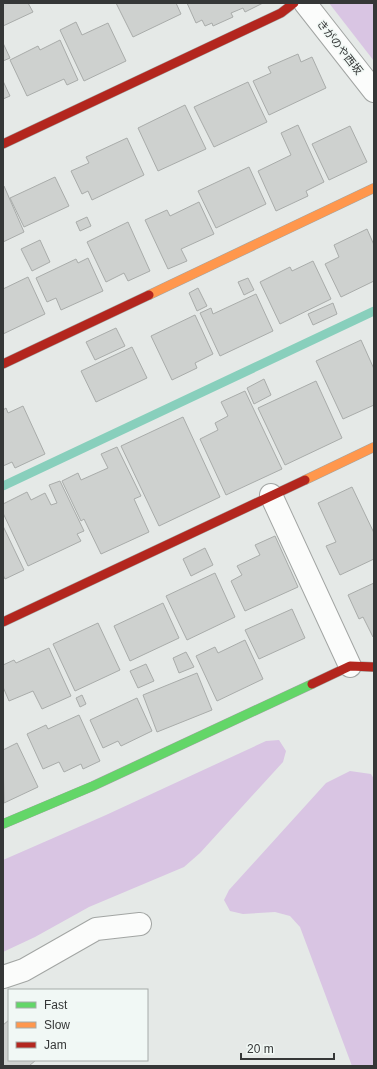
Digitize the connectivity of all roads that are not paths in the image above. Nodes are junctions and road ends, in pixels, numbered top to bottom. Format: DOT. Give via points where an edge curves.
graph roads {
  1 [pos="294,3"];
  2 [pos="305,3"];
  3 [pos="374,91"];
  4 [pos="3,144"];
  5 [pos="374,188"];
  6 [pos="3,364"];
  7 [pos="374,447"];
  8 [pos="271,495"];
  9 [pos="3,622"];
  10 [pos="350,666"];
  11 [pos="374,667"];
  12 [pos="3,824"];
  13 [pos="140,924"];
  14 [pos="3,977"];
  1 -- 4 [label="street" via="281,13"];
  2 -- 3 [label="street, きがのや西坂"];
  5 -- 6 [label="street"];
  7 -- 8 [label="street"];
  8 -- 9 [label="street"];
  8 -- 10 [label="street"];
  10 -- 11 [label="street"];
  10 -- 12 [label="street" via="93,786"];
  13 -- 14 [label="street" via="96,929 24,970"];
}
